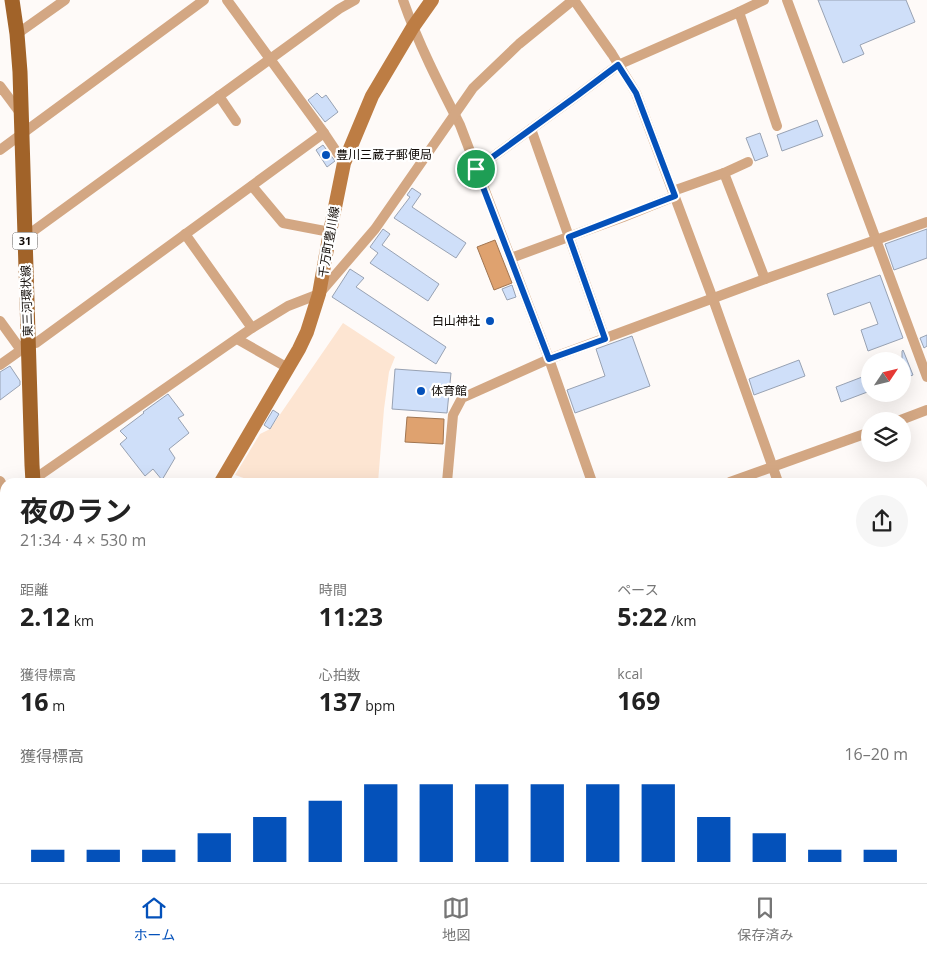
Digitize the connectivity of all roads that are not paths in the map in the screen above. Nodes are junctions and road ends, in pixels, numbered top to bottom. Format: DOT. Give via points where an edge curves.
graph roads {
  1 [pos="12,0"];
  2 [pos="64,0"];
  3 [pos="204,0"];
  4 [pos="227,0"];
  5 [pos="355,0"];
  6 [pos="403,0"];
  7 [pos="432,0"];
  8 [pos="574,0"];
  9 [pos="764,0"];
  10 [pos="787,0"];
  11 [pos="739,12"];
  12 [pos="413,27"];
  13 [pos="17,34"];
  14 [pos="270,59"];
  15 [pos="618,65"];
  16 [pos="0,86"];
  17 [pos="219,96"];
  18 [pos="454,114"];
  19 [pos="21,115"];
  20 [pos="236,121"];
  21 [pos="778,126"];
  22 [pos="531,129"];
  23 [pos="324,133"];
  24 [pos="22,134"];
  25 [pos="0,150"];
  26 [pos="748,162"];
  27 [pos="344,163"];
  28 [pos="476,169"];
  29 [pos="724,173"];
  30 [pos="252,186"];
  31 [pos="674,194"];
  32 [pos="927,222"];
  33 [pos="330,232"];
  34 [pos="185,234"];
  35 [pos="25,237"];
  36 [pos="569,237"];
  37 [pos="876,240"];
  38 [pos="510,258"];
  39 [pos="765,279"];
  40 [pos="319,294"];
  41 [pos="713,299"];
  42 [pos="0,321"];
  43 [pos="252,328"];
  44 [pos="237,339"];
  45 [pos="605,339"];
  46 [pos="25,348"];
  47 [pos="549,359"];
  48 [pos="0,365"];
  49 [pos="288,368"];
  50 [pos="927,377"];
  51 [pos="927,410"];
  52 [pos="911,416"];
  53 [pos="861,435"];
  54 [pos="773,467"];
  55 [pos="32,478"];
  56 [pos="38,478"];
  57 [pos="228,478"];
  58 [pos="447,478"];
  59 [pos="591,478"];
  60 [pos="741,478"];
  61 [pos="777,478"];
  1 -- 13 [label="main road, 東三河環状線 / 31"];
  2 -- 13 [label="street"];
  3 -- 24 [label="street"];
  4 -- 14 [label="street"];
  5 -- 14 [label="street"];
  6 -- 12 [label="street"];
  7 -- 12 [label="main road, 千万町豊川線"];
  8 -- 15 [label="street"];
  8 -- 18 [label="street" via="519,44 473,88"];
  9 -- 11 [label="street"];
  10 -- 37 [label="street"];
  11 -- 15 [label="street"];
  11 -- 21 [label="street"];
  12 -- 18 [label="street"];
  12 -- 27 [label="main road, 千万町豊川線" via="372,96"];
  13 -- 19 [label="main road, 東三河環状線 / 31"];
  14 -- 17 [label="street"];
  14 -- 23 [label="street"];
  15 -- 22 [label="street"];
  15 -- 31 [label="street" via="636,93"];
  16 -- 19 [label="street"];
  17 -- 20 [label="street"];
  17 -- 35 [label="street"];
  18 -- 28 [label="street"];
  18 -- 40 [label="street" via="375,229"];
  19 -- 24 [label="main road, 東三河環状線 / 31"];
  22 -- 28 [label="street"];
  22 -- 36 [label="street"];
  23 -- 27 [label="street"];
  23 -- 30 [label="street"];
  24 -- 25 [label="street"];
  24 -- 35 [label="main road, 東三河環状線 / 31"];
  26 -- 29 [label="street"];
  27 -- 33 [label="main road, 千万町豊川線"];
  28 -- 38 [label="street"];
  29 -- 31 [label="street"];
  29 -- 39 [label="street"];
  30 -- 33 [label="street" via="283,223"];
  30 -- 34 [label="street"];
  31 -- 36 [label="street"];
  31 -- 41 [label="street"];
  32 -- 37 [label="street"];
  33 -- 40 [label="main road, 千万町豊川線"];
  34 -- 43 [label="street"];
  34 -- 46 [label="street"];
  35 -- 46 [label="main road, 東三河環状線 / 31"];
  36 -- 38 [label="street"];
  36 -- 45 [label="street"];
  37 -- 39 [label="street"];
  37 -- 50 [label="street"];
  38 -- 47 [label="street"];
  39 -- 41 [label="street"];
  40 -- 43 [label="street" via="288,306"];
  40 -- 49 [label="main road, 千万町豊川線" via="307,332"];
  41 -- 45 [label="street"];
  41 -- 54 [label="street"];
  42 -- 46 [label="street"];
  43 -- 44 [label="street"];
  44 -- 49 [label="street"];
  44 -- 56 [label="street"];
  45 -- 47 [label="street"];
  46 -- 48 [label="street"];
  46 -- 55 [label="main road, 東三河環状線 / 31"];
  47 -- 58 [label="street" via="462,398 453,415"];
  47 -- 59 [label="street"];
  49 -- 57 [label="main road, 千万町豊川線"];
  51 -- 52 [label="street"];
  53 -- 54 [label="street"];
  54 -- 60 [label="street"];
  54 -- 61 [label="street"];
}
